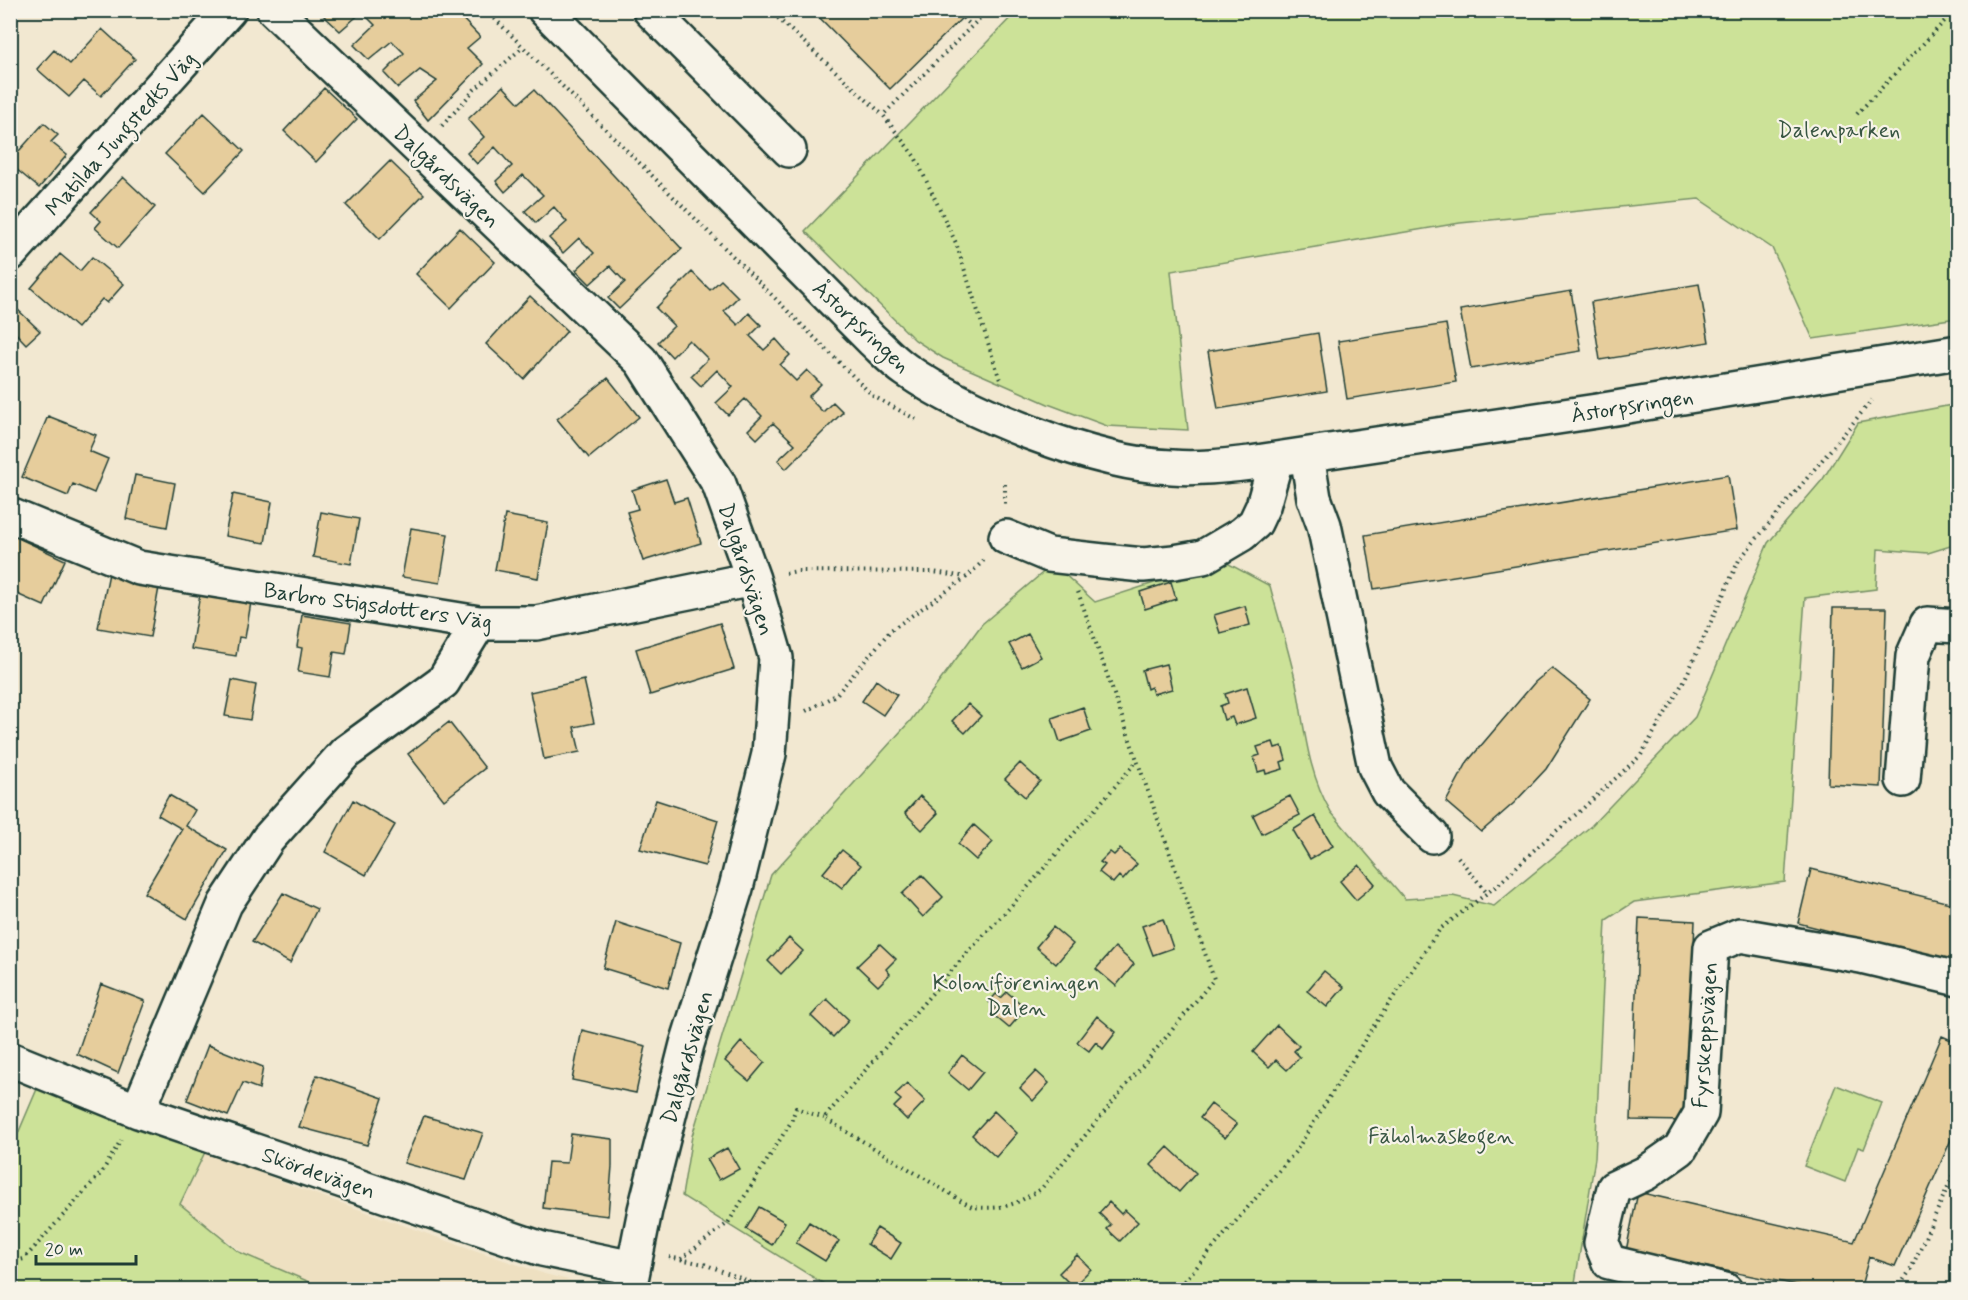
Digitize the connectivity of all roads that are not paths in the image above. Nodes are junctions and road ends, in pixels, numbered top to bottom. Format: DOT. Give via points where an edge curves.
graph roads {
  1 [pos="229,10"];
  2 [pos="273,10"];
  3 [pos="545,10"];
  4 [pos="650,10"];
  5 [pos="789,150"];
  6 [pos="10,254"];
  7 [pos="1958,352"];
  8 [pos="1292,457"];
  9 [pos="10,514"];
  10 [pos="1006,537"];
  11 [pos="753,579"];
  12 [pos="478,623"];
  13 [pos="1958,626"];
  14 [pos="1903,780"];
  15 [pos="1432,836"];
  16 [pos="1958,979"];
  17 [pos="10,1059"];
  18 [pos="138,1111"];
  19 [pos="633,1269"];
  20 [pos="1674,1284"];
  21 [pos="1725,1290"];
  1 -- 6 [label="street, Matilda Jungstedts Väg"];
  2 -- 11 [label="street, Dalgårdsvägen" via="641,361 719,484"];
  3 -- 8 [label="street, Åstorpsringen" via="872,340 905,369 960,402 1074,447 1126,461 1214,467"];
  4 -- 5 [label="street"];
  7 -- 8 [label="street, Åstorpsringen"];
  8 -- 10 [label="street" via="1255,523 1203,557 1143,565 1049,555"];
  8 -- 15 [label="street" via="1324,525 1375,767 1388,792"];
  9 -- 12 [label="street, Barbro Stigsdotters Väg" via="139,568"];
  11 -- 12 [label="street, Barbro Stigsdotters Väg" via="536,623"];
  11 -- 19 [label="street, Dalgårdsvägen" via="776,658 769,754 736,888 687,1044"];
  12 -- 18 [label="street" via="443,682 345,753 268,839 225,904"];
  13 -- 14 [label="street" via="1928,624 1913,656"];
  16 -- 20 [label="street, Fyrskeppsvägen" via="1861,956 1740,935 1711,947 1701,1113 1680,1149 1646,1173 1614,1188 1600,1242 1610,1262"];
  17 -- 18 [label="street, Skördevägen"];
  18 -- 19 [label="street, Skördevägen" via="542,1249"];
  20 -- 21 [label="street, Fyrskeppsvägen"];
}
